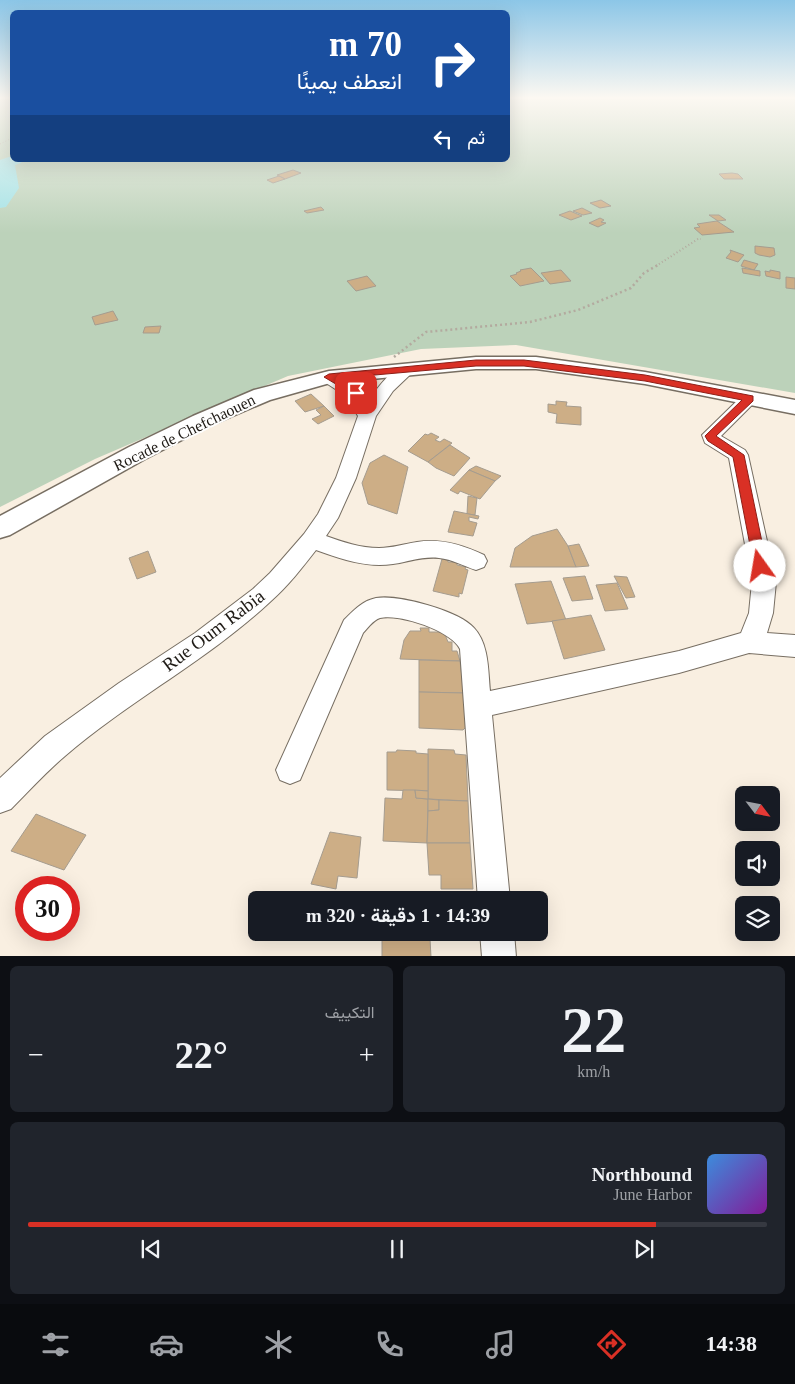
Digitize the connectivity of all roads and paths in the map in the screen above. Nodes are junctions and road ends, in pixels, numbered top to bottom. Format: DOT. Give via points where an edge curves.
graph roads {
  1 [pos="701,239"];
  2 [pos="407,370"];
  3 [pos="385,371"];
  4 [pos="329,377"];
  5 [pos="750,398"];
  6 [pos="795,407"];
  7 [pos="367,416"];
  8 [pos="0,528"];
  9 [pos="312,540"];
  10 [pos="476,561"];
  11 [pos="749,642"];
  12 [pos="795,646"];
  13 [pos="478,706"];
  14 [pos="290,770"];
  15 [pos="0,798"];
  16 [pos="493,891"];
  17 [pos="497,941"];
  18 [pos="498,956"];
  1 -- 3 [label="path" via="644,273 631,288 578,310 530,322 426,332 397,353"];
  2 -- 3 [label="main road, Rocade de Chefchaouen"];
  2 -- 5 [label="main road, Rocade de Chefchaouen" via="476,363 536,363 645,378"];
  2 -- 7 [label="street, Rue Oum Rabia" via="387,387"];
  3 -- 4 [label="main road, Rocade de Chefchaouen"];
  4 -- 7 [label="street" via="356,393"];
  4 -- 8 [label="main road, Rocade de Chefchaouen" via="262,395 201,421"];
  5 -- 6 [label="main road, Rocade de Chefchaouen"];
  5 -- 11 [label="street" via="711,436 738,455 764,582 760,620"];
  7 -- 9 [label="street, Rue Oum Rabia" via="337,500"];
  9 -- 10 [label="street" via="364,556 388,556 434,548 460,553"];
  9 -- 15 [label="street, Rue Oum Rabia" via="261,596 204,641 55,746"];
  11 -- 12 [label="street"];
  11 -- 13 [label="street" via="679,662"];
  13 -- 14 [label="street" via="473,649 465,634 436,619 378,608 368,612 353,627"];
  13 -- 16 [label="street"];
  17 -- 18 [label="street"];
}
